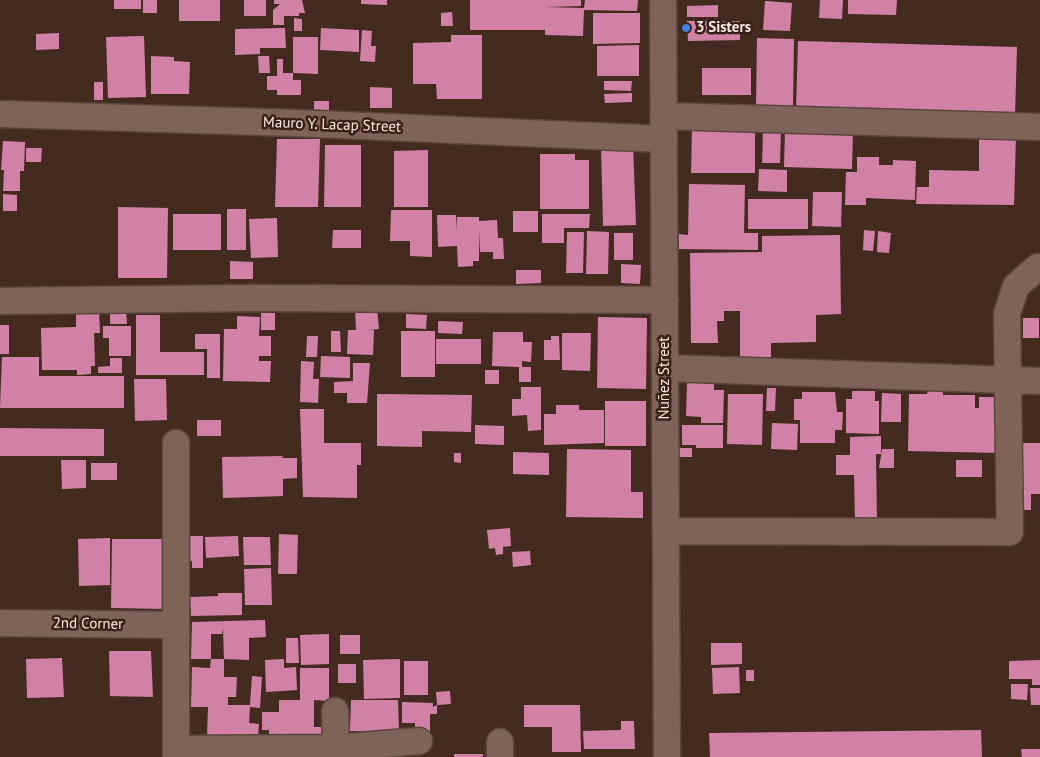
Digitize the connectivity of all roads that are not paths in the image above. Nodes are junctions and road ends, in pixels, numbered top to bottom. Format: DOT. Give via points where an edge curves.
graph roads {
  1 [pos="663,0"];
  2 [pos="0,114"];
  3 [pos="1040,126"];
  4 [pos="664,128"];
  5 [pos="1038,267"];
  6 [pos="665,300"];
  7 [pos="0,301"];
  8 [pos="665,368"];
  9 [pos="1008,380"];
  10 [pos="1040,381"];
  11 [pos="176,443"];
  12 [pos="666,531"];
  13 [pos="0,623"];
  14 [pos="175,625"];
  15 [pos="335,711"];
  16 [pos="419,741"];
  17 [pos="336,752"];
  18 [pos="176,753"];
  19 [pos="667,757"];
  1 -- 4 [label="street, Nuñez Street"];
  2 -- 4 [label="street, Mauro Y. Lacap Street" via="305,123"];
  3 -- 4 [label="street, Mauro Y. Lacap Street"];
  4 -- 6 [label="street, Nuñez Street"];
  5 -- 9 [label="street" via="1016,286 1008,304"];
  6 -- 7 [label="street" via="253,298"];
  6 -- 8 [label="street, Nuñez Street"];
  8 -- 9 [label="street"];
  8 -- 12 [label="street, Nuñez Street"];
  9 -- 10 [label="street"];
  9 -- 12 [label="street" via="1010,532"];
  11 -- 14 [label="street"];
  12 -- 19 [label="street, Nuñez Street"];
  13 -- 14 [label="street, 2nd Corner"];
  14 -- 18 [label="street"];
  15 -- 17 [label="street"];
  16 -- 17 [label="street"];
  17 -- 18 [label="street"];
}
